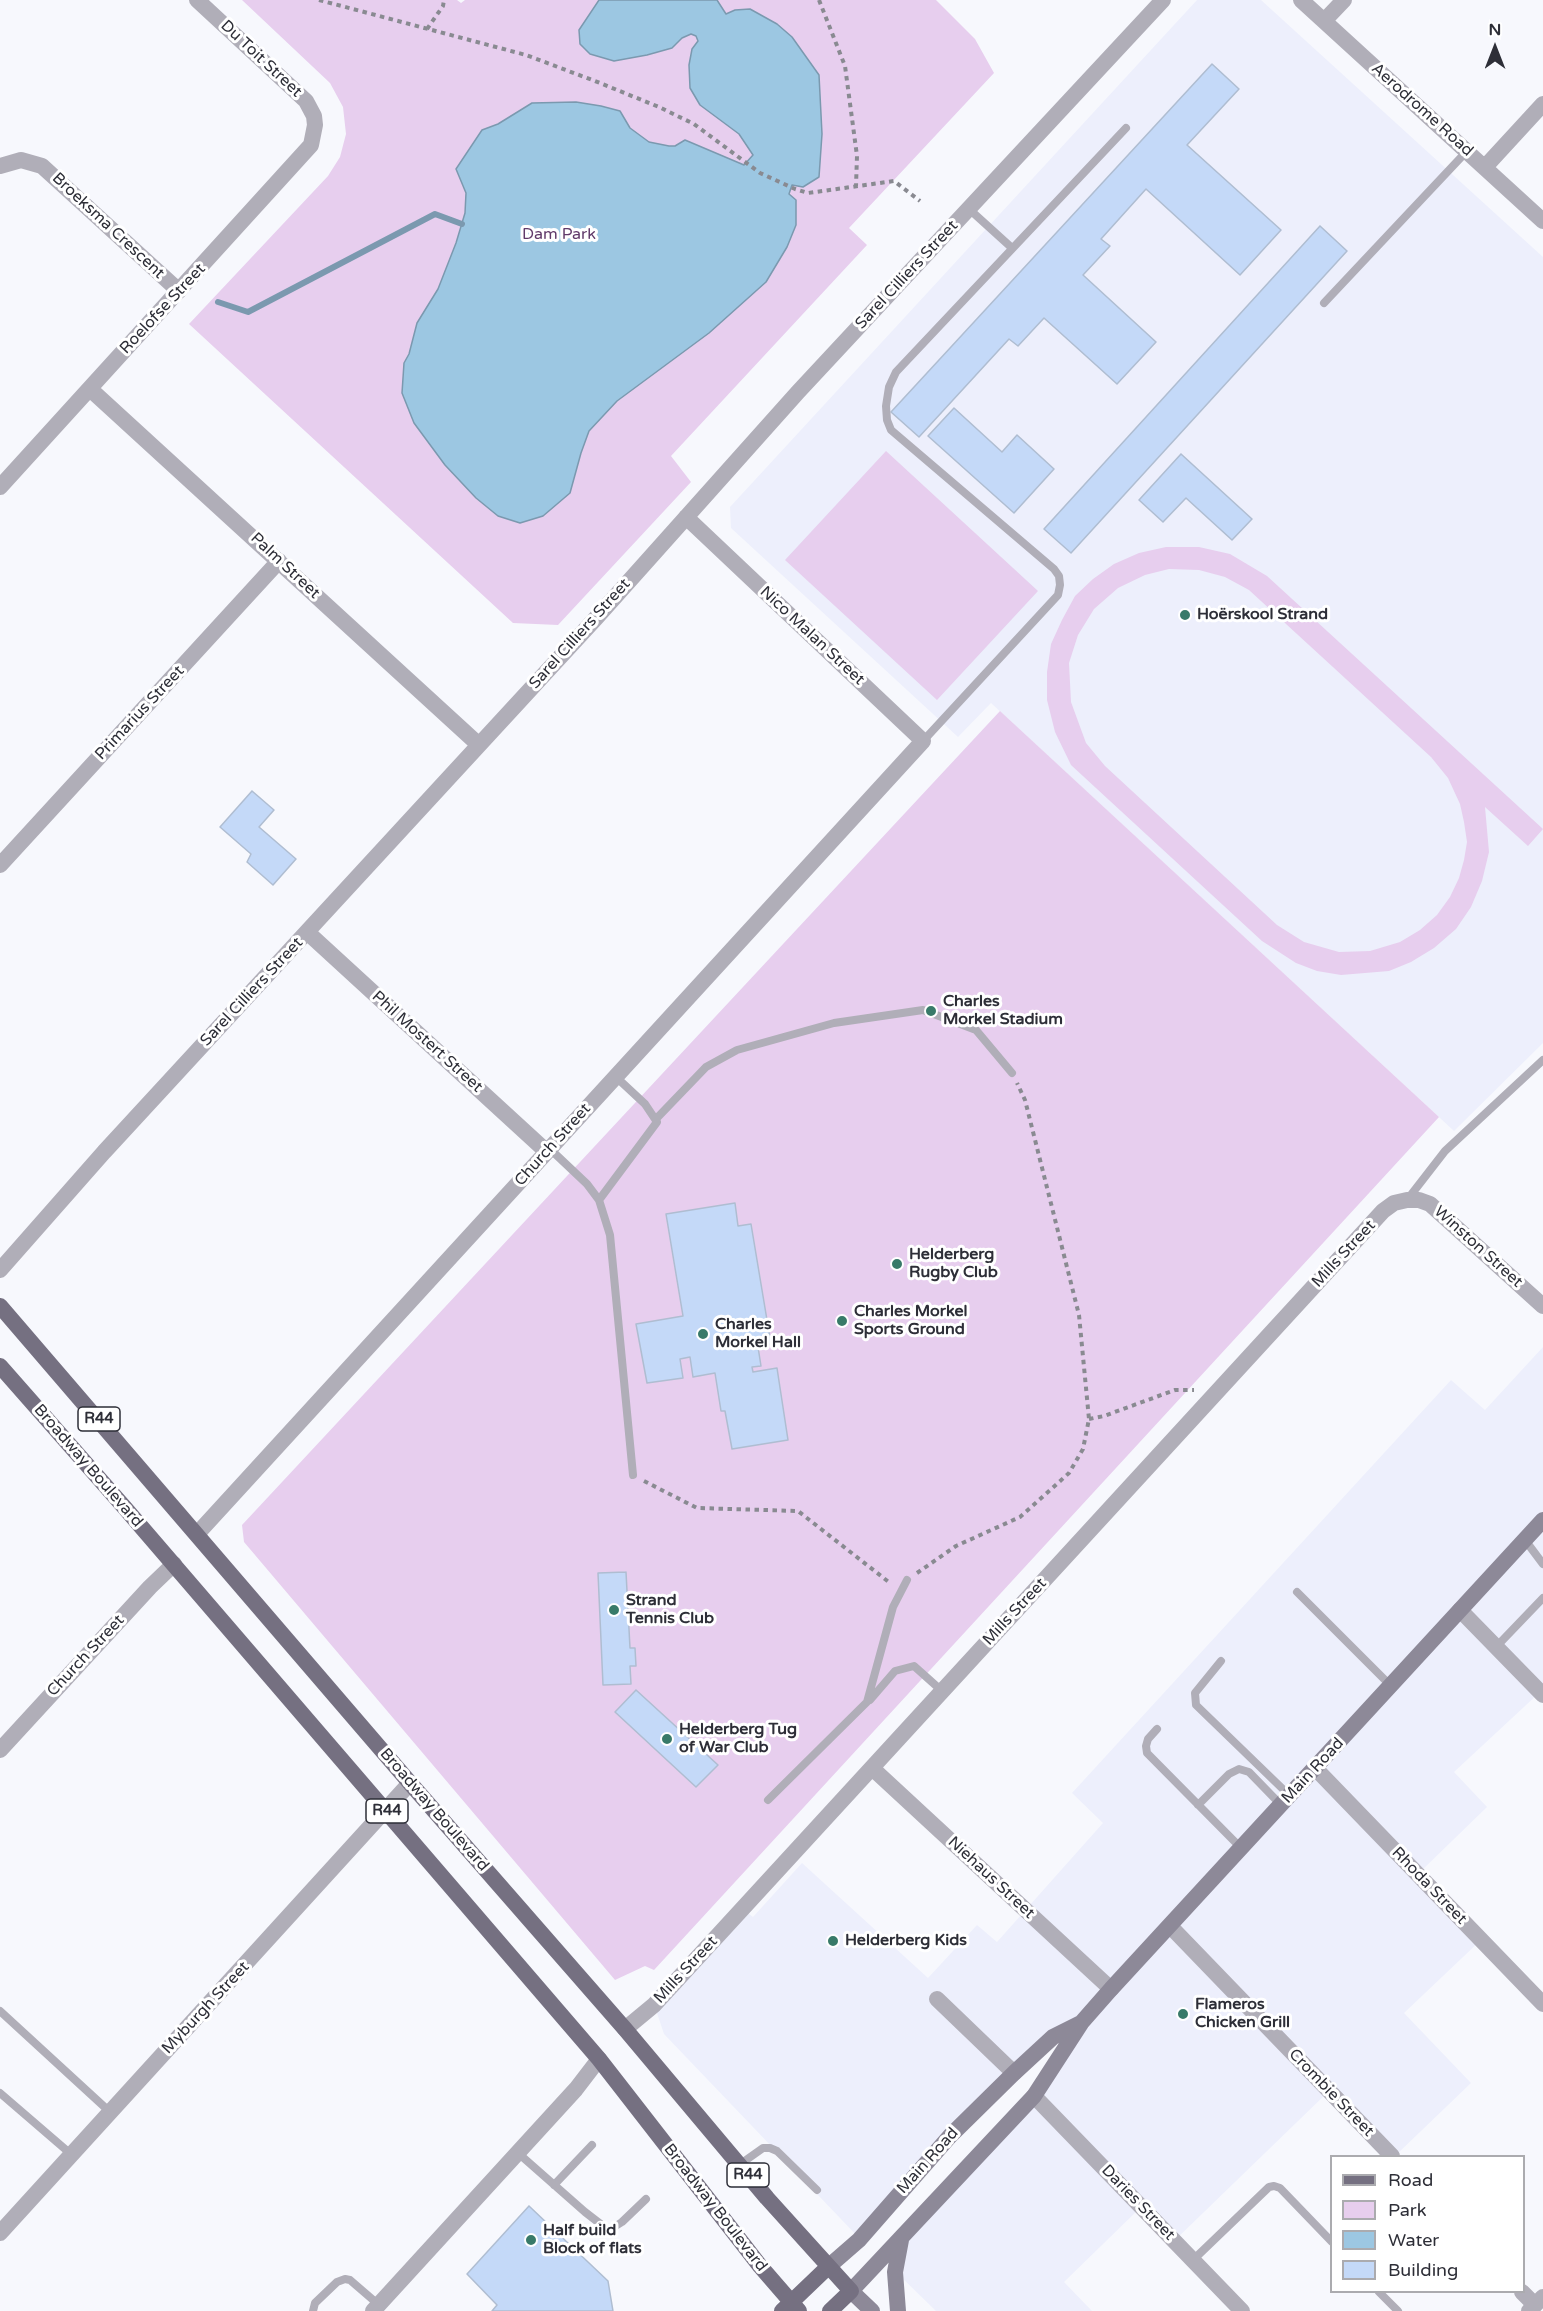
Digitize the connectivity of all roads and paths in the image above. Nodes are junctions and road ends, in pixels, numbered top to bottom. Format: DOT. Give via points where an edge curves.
graph roads {
  1 [pos="197,0"];
  2 [pos="319,0"];
  3 [pos="444,0"];
  4 [pos="819,0"];
  5 [pos="1163,0"];
  6 [pos="1302,0"];
  7 [pos="1344,0"];
  8 [pos="1324,21"];
  9 [pos="427,29"];
  10 [pos="1543,104"];
  11 [pos="315,125"];
  12 [pos="1126,128"];
  13 [pos="1467,150"];
  14 [pos="0,166"];
  15 [pos="1485,167"];
  16 [pos="856,186"];
  17 [pos="920,201"];
  18 [pos="969,208"];
  19 [pos="1543,221"];
  20 [pos="1012,248"];
  21 [pos="179,291"];
  22 [pos="1324,303"];
  23 [pos="90,389"];
  24 [pos="0,487"];
  25 [pos="686,517"];
  26 [pos="279,561"];
  27 [pos="923,741"];
  28 [pos="479,745"];
  29 [pos="0,866"];
  30 [pos="307,932"];
  31 [pos="1543,1059"];
  32 [pos="1012,1073"];
  33 [pos="616,1077"];
  34 [pos="656,1119"];
  35 [pos="548,1150"];
  36 [pos="599,1200"];
  37 [pos="1407,1200"];
  38 [pos="0,1270"];
  39 [pos="0,1306"];
  40 [pos="1543,1306"];
  41 [pos="0,1366"];
  42 [pos="1210,1400"];
  43 [pos="1089,1419"];
  44 [pos="633,1475"];
  45 [pos="1543,1520"];
  46 [pos="197,1534"];
  47 [pos="1525,1540"];
  48 [pos="174,1564"];
  49 [pos="1543,1564"];
  50 [pos="907,1580"];
  51 [pos="1297,1592"];
  52 [pos="1543,1598"];
  53 [pos="1460,1610"];
  54 [pos="1496,1647"];
  55 [pos="1221,1661"];
  56 [pos="1391,1686"];
  57 [pos="942,1691"];
  58 [pos="1543,1695"];
  59 [pos="867,1702"];
  60 [pos="1157,1729"];
  61 [pos="0,1750"];
  62 [pos="872,1768"];
  63 [pos="1315,1768"];
  64 [pos="410,1783"];
  65 [pos="768,1800"];
  66 [pos="1286,1800"];
  67 [pos="1198,1805"];
  68 [pos="386,1810"];
  69 [pos="1242,1848"];
  70 [pos="1170,1926"];
  71 [pos="1111,1989"];
  72 [pos="937,1999"];
  73 [pos="1543,2004"];
  74 [pos="0,2011"];
  75 [pos="1082,2022"];
  76 [pos="625,2029"];
  77 [pos="599,2059"];
  78 [pos="1014,2073"];
  79 [pos="0,2093"];
  80 [pos="1034,2096"];
  81 [pos="110,2112"];
  82 [pos="592,2145"];
  83 [pos="518,2153"];
  84 [pos="72,2155"];
  85 [pos="1390,2155"];
  86 [pos="739,2165"];
  87 [pos="554,2185"];
  88 [pos="817,2190"];
  89 [pos="645,2199"];
  90 [pos="0,2233"];
  91 [pos="901,2239"];
  92 [pos="1330,2240"];
  93 [pos="1193,2259"];
  94 [pos="828,2267"];
  95 [pos="851,2291"];
  96 [pos="1380,2293"];
  97 [pos="1523,2293"];
  98 [pos="1536,2304"];
  99 [pos="376,2308"];
  100 [pos="791,2308"];
  101 [pos="314,2311"];
  102 [pos="830,2311"];
  103 [pos="872,2311"];
  104 [pos="898,2311"];
  105 [pos="1242,2311"];
  106 [pos="1398,2311"];
  1 -- 11 [label="street, Du Toit Street" via="306,101"];
  2 -- 9 [label="path"];
  3 -- 9 [label="path"];
  4 -- 16 [label="path" via="845,66 857,156"];
  5 -- 18 [label="street, Sarel Cilliers Street"];
  6 -- 8 [label="street, Aerodrome Road"];
  7 -- 8 [label="street"];
  8 -- 13 [label="street, Aerodrome Road"];
  9 -- 16 [label="path" via="526,55 659,107 694,124 760,173 808,193"];
  10 -- 15 [label="street"];
  11 -- 21 [label="street, Roelofse Street" via="305,154"];
  12 -- 20 [label="lane"];
  13 -- 15 [label="street, Aerodrome Road"];
  13 -- 22 [label="lane"];
  14 -- 21 [label="street, Broeksma Crescent" via="21,160 42,166"];
  15 -- 19 [label="street, Aerodrome Road"];
  16 -- 17 [label="path" via="894,181"];
  18 -- 20 [label="lane"];
  18 -- 25 [label="street, Sarel Cilliers Street"];
  20 -- 27 [label="lane" via="896,372 889,387 887,420 891,430 1054,569 1060,585 1058,595"];
  21 -- 23 [label="street, Roelofse Street"];
  23 -- 24 [label="street, Roelofse Street"];
  23 -- 26 [label="street, Palm Street"];
  25 -- 27 [label="street, Nico Malan Street"];
  25 -- 28 [label="street, Sarel Cilliers Street"];
  26 -- 28 [label="street, Palm Street"];
  26 -- 29 [label="street, Primarius Street"];
  27 -- 33 [label="street, Church Street"];
  28 -- 30 [label="street, Sarel Cilliers Street"];
  30 -- 35 [label="street, Phil Mostert Street"];
  30 -- 38 [label="street, Sarel Cilliers Street"];
  31 -- 37 [label="lane" via="1445,1151"];
  32 -- 34 [label="lane" via="976,1030 923,1010 834,1023 737,1050 706,1067"];
  32 -- 43 [label="path" via="1025,1100 1079,1315"];
  33 -- 34 [label="lane"];
  33 -- 35 [label="street, Church Street"];
  34 -- 36 [label="lane" via="656,1126"];
  35 -- 36 [label="lane" via="581,1178"];
  35 -- 46 [label="street, Church Street"];
  36 -- 44 [label="lane" via="610,1235"];
  37 -- 40 [label="street, Winston Street" via="1430,1204"];
  37 -- 42 [label="street, Mills Street" via="1383,1211"];
  39 -- 46 [label="main road, Broadway Boulevard / R44"];
  41 -- 48 [label="main road, Broadway Boulevard / R44"];
  42 -- 43 [label="path" via="1196,1390 1175,1390"];
  42 -- 57 [label="street, Mills Street"];
  43 -- 50 [label="path" via="1083,1449 1069,1473 1020,1518 956,1546"];
  44 -- 50 [label="path" via="697,1508 798,1510 892,1585"];
  45 -- 47 [label="main road, Main Road"];
  46 -- 64 [label="main road, Broadway Boulevard / R44"];
  47 -- 49 [label="lane"];
  47 -- 53 [label="main road, Main Road"];
  48 -- 61 [label="street, Church Street"];
  48 -- 68 [label="main road, Broadway Boulevard / R44"];
  50 -- 59 [label="lane" via="893,1607"];
  51 -- 56 [label="lane"];
  52 -- 54 [label="lane"];
  53 -- 54 [label="street"];
  53 -- 56 [label="main road, Main Road"];
  54 -- 58 [label="street"];
  55 -- 66 [label="lane" via="1195,1693 1196,1706"];
  56 -- 63 [label="main road, Main Road"];
  57 -- 59 [label="lane" via="914,1666 895,1671"];
  57 -- 62 [label="street, Mills Street"];
  59 -- 65 [label="lane"];
  60 -- 67 [label="lane" via="1148,1739 1148,1753"];
  62 -- 71 [label="street, Niehaus Street"];
  62 -- 76 [label="street, Mills Street" via="654,2005"];
  63 -- 66 [label="main road, Main Road"];
  63 -- 73 [label="street, Rhoda Street"];
  64 -- 68 [label="street, Myburgh Street"];
  64 -- 76 [label="main road, Broadway Boulevard / R44"];
  66 -- 67 [label="lane" via="1249,1772 1239,1769"];
  66 -- 69 [label="main road, Main Road"];
  67 -- 69 [label="lane"];
  68 -- 77 [label="main road, Broadway Boulevard / R44"];
  68 -- 81 [label="street, Myburgh Street"];
  69 -- 70 [label="main road, Main Road"];
  70 -- 71 [label="main road, Main Road"];
  70 -- 85 [label="street, Crombie Street"];
  71 -- 75 [label="main road, Main Road"];
  72 -- 78 [label="street"];
  74 -- 81 [label="lane"];
  75 -- 78 [label="main road, Main Road" via="1053,2037"];
  75 -- 80 [label="main road, Main Road"];
  76 -- 86 [label="main road, Broadway Boulevard / R44"];
  77 -- 83 [label="street"];
  77 -- 100 [label="main road, Broadway Boulevard / R44"];
  78 -- 94 [label="main road, Main Road" via="950,2136 859,2240"];
  79 -- 84 [label="lane"];
  80 -- 91 [label="main road, Main Road"];
  80 -- 93 [label="street, Daries Street"];
  81 -- 84 [label="street, Myburgh Street"];
  82 -- 87 [label="lane"];
  83 -- 87 [label="lane"];
  83 -- 99 [label="street"];
  84 -- 90 [label="street, Myburgh Street"];
  86 -- 88 [label="lane" via="763,2148 770,2148"];
  86 -- 94 [label="main road, Broadway Boulevard / R44"];
  87 -- 89 [label="lane" via="609,2229"];
  91 -- 95 [label="main road, Main Road"];
  91 -- 104 [label="main road" via="895,2272"];
  92 -- 93 [label="lane" via="1274,2186"];
  93 -- 105 [label="street, Daries Street"];
  94 -- 95 [label="main road, Broadway Boulevard / R44"];
  94 -- 100 [label="main road, Main Road / R44"];
  95 -- 102 [label="main road, Main Road"];
  95 -- 103 [label="main road, Broadway Boulevard"];
  96 -- 106 [label="lane"];
  97 -- 98 [label="street"];
  99 -- 101 [label="lane" via="345,2279 315,2303"];
}
